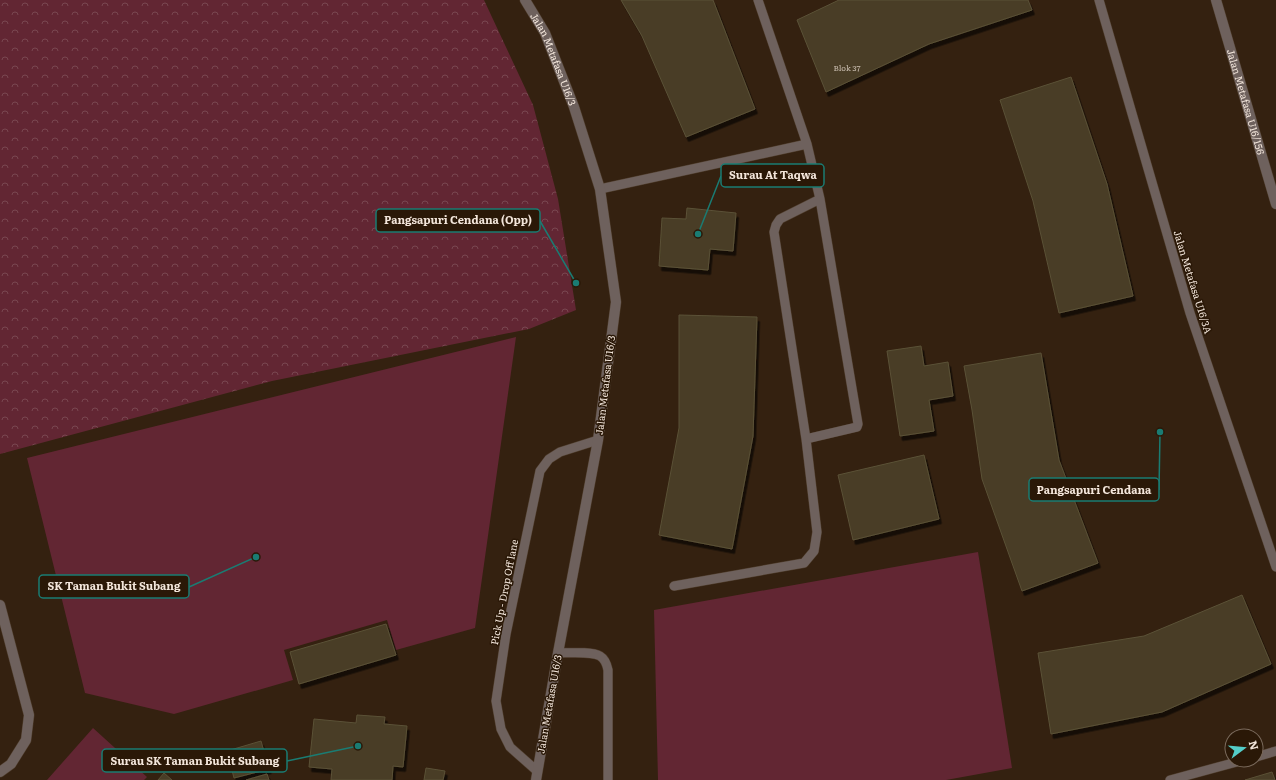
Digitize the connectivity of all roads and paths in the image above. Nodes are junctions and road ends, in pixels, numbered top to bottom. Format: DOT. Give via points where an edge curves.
graph roads {
  1 [pos="525,0"];
  2 [pos="758,0"];
  3 [pos="1099,0"];
  4 [pos="1216,0"];
  5 [pos="807,144"];
  6 [pos="600,189"];
  7 [pos="820,199"];
  8 [pos="1276,204"];
  9 [pos="598,440"];
  10 [pos="806,440"];
  11 [pos="1276,567"];
  12 [pos="674,586"];
  13 [pos="0,605"];
  14 [pos="558,653"];
  15 [pos="1276,751"];
  16 [pos="1264,755"];
  17 [pos="1224,765"];
  18 [pos="0,772"];
  19 [pos="536,776"];
  20 [pos="608,780"];
  21 [pos="1170,780"];
  1 -- 6 [label="street, Jalan Metafasa U16/3" via="545,33 571,99"];
  2 -- 5 [label="lane"];
  3 -- 11 [label="lane, Jalan Metafasa U16/3A" via="1190,313"];
  4 -- 8 [label="street, Jalan Metafasa U16/156"];
  5 -- 6 [label="lane"];
  5 -- 7 [label="lane"];
  6 -- 9 [label="street, Jalan Metafasa U16/3" via="616,302"];
  7 -- 10 [label="lane" via="780,219 774,232"];
  7 -- 10 [label="lane" via="858,424 857,427"];
  9 -- 14 [label="street, Jalan Metafasa U16/3"];
  9 -- 19 [label="lane, Pick Up - Drop Off lane" via="560,452 549,459 540,471 506,634 496,701 501,729 510,747"];
  10 -- 12 [label="lane" via="818,532 814,551 804,564"];
  13 -- 18 [label="street" via="29,715 26,740 11,764"];
  14 -- 19 [label="street, Jalan Metafasa U16/3"];
  14 -- 20 [label="lane" via="592,654 600,656 606,662"];
  15 -- 16 [label="lane"];
  17 -- 21 [label="lane"];
}
